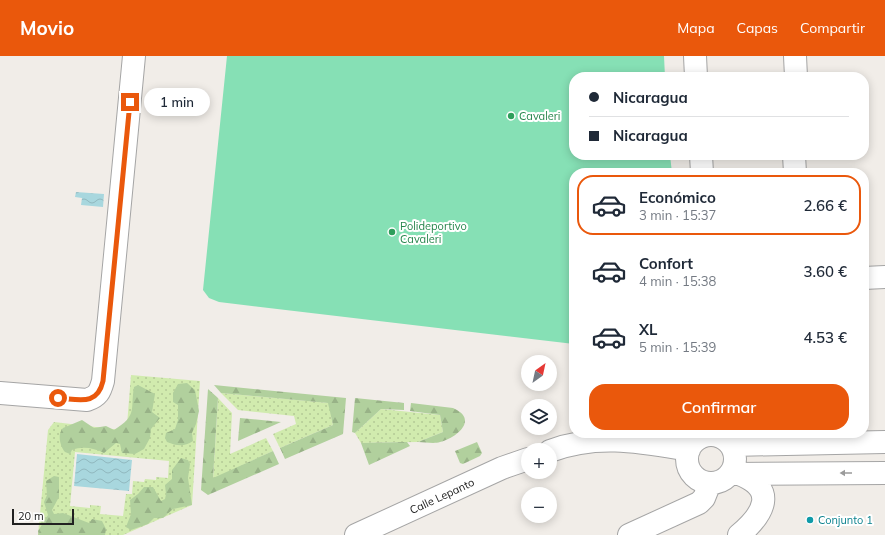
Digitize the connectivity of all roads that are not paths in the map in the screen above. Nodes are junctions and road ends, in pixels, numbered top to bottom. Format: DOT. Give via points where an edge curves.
graph roads {
  1 [pos="134,56"];
  2 [pos="695,56"];
  3 [pos="795,56"];
  4 [pos="696,72"];
  5 [pos="796,72"];
  6 [pos="885,277"];
  7 [pos="869,278"];
  8 [pos="0,393"];
  9 [pos="702,438"];
  10 [pos="723,438"];
  11 [pos="885,442"];
  12 [pos="557,448"];
  13 [pos="689,450"];
  14 [pos="521,461"];
  15 [pos="885,473"];
  16 [pos="735,474"];
  17 [pos="710,483"];
  18 [pos="356,535"];
  19 [pos="629,535"];
  20 [pos="739,535"];
  1 -- 8 [label="street" via="101,391 96,397 87,400"];
  2 -- 4 [label="street"];
  3 -- 5 [label="street"];
  6 -- 7 [label="street"];
  9 -- 13 [label="street" via="696,440"];
  10 -- 11 [label="street"];
  10 -- 16 [label="street" via="735,454"];
  12 -- 13 [label="street" via="600,439 630,440"];
  13 -- 17 [label="street" via="687,461 691,471 697,478"];
  14 -- 18 [label="street, Calle Lepanto"];
  15 -- 16 [label="street, one-way"];
  16 -- 17 [label="street"];
  16 -- 20 [label="street" via="751,478 763,493 764,502 756,519"];
  17 -- 19 [label="street" via="699,503"];
}
